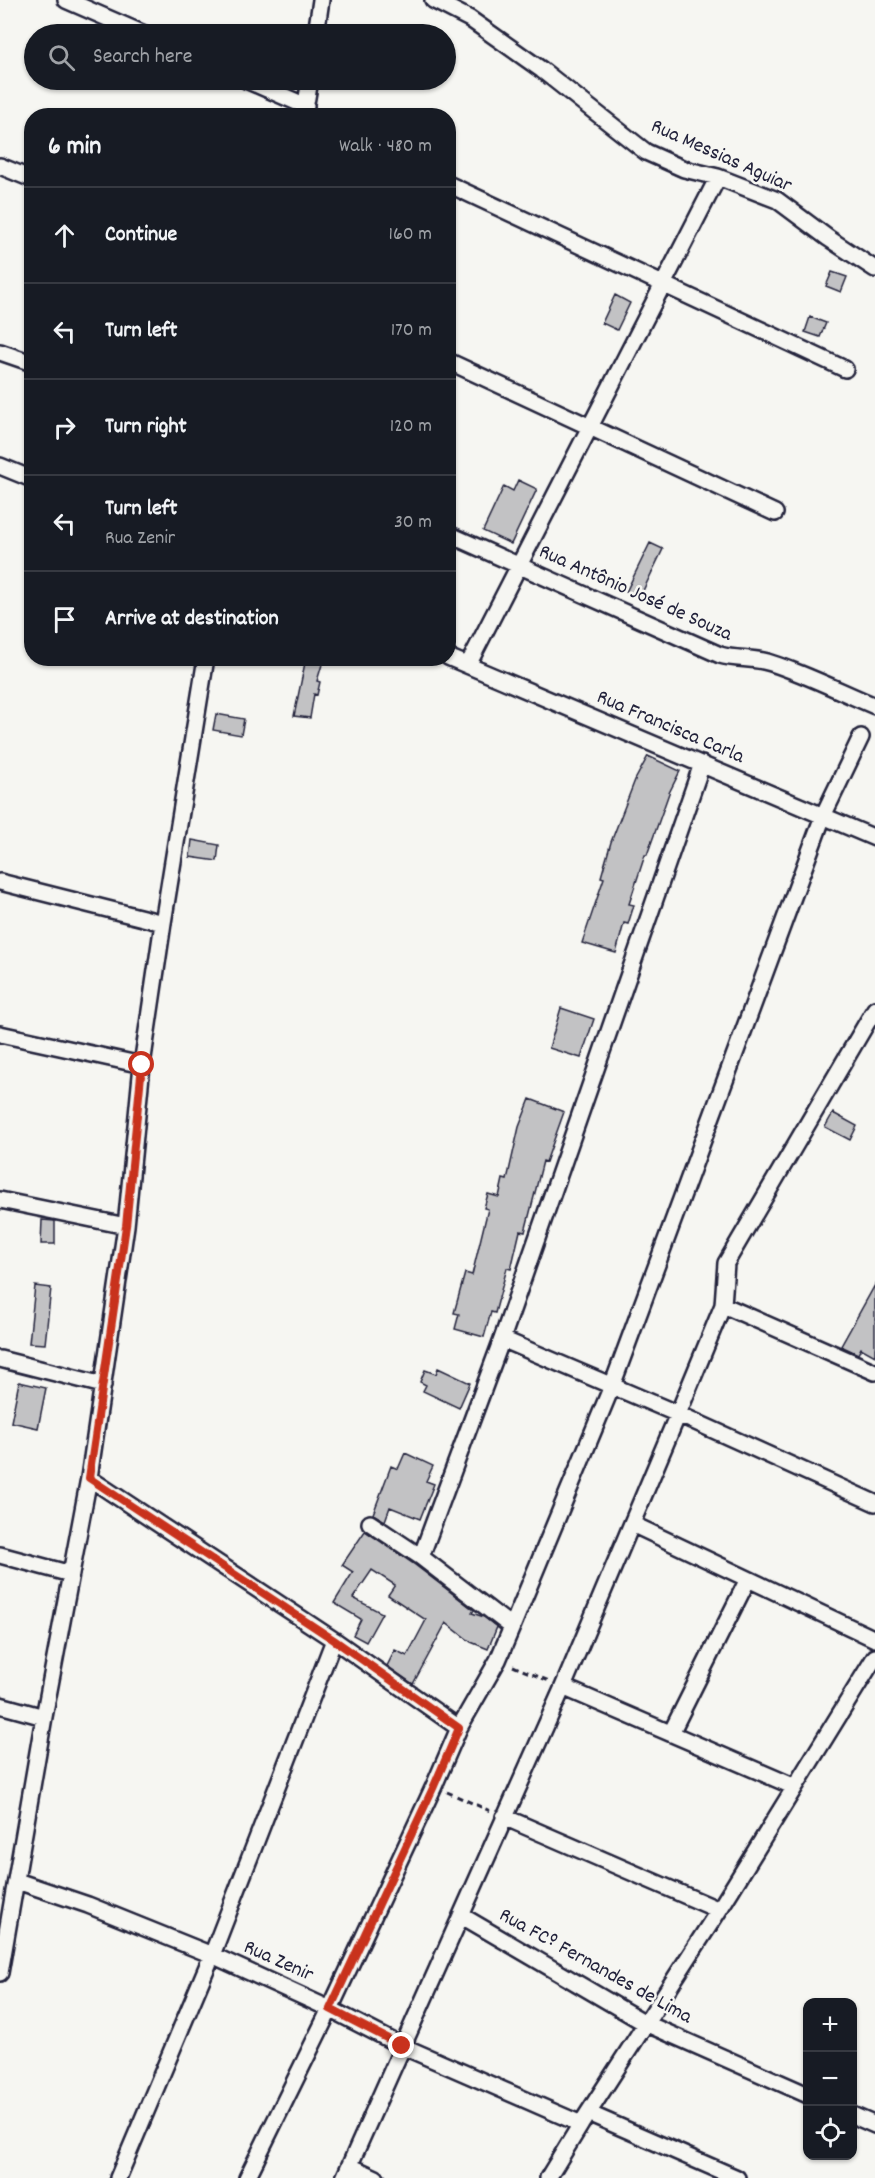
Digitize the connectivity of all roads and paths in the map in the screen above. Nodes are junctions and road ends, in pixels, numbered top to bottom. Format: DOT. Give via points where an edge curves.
graph roads {
  1 [pos="66,0"];
  2 [pos="321,0"];
  3 [pos="433,0"];
  4 [pos="121,24"];
  5 [pos="317,24"];
  6 [pos="265,90"];
  7 [pos="308,90"];
  8 [pos="299,108"];
  9 [pos="305,108"];
  10 [pos="0,166"];
  11 [pos="24,176"];
  12 [pos="718,177"];
  13 [pos="456,188"];
  14 [pos="875,269"];
  15 [pos="663,284"];
  16 [pos="0,352"];
  17 [pos="24,360"];
  18 [pos="456,366"];
  19 [pos="845,369"];
  20 [pos="590,427"];
  21 [pos="0,466"];
  22 [pos="24,476"];
  23 [pos="775,513"];
  24 [pos="456,538"];
  25 [pos="518,566"];
  26 [pos="456,660"];
  27 [pos="468,665"];
  28 [pos="205,666"];
  29 [pos="875,706"];
  30 [pos="861,737"];
  31 [pos="702,764"];
  32 [pos="823,816"];
  33 [pos="875,838"];
  34 [pos="0,882"];
  35 [pos="163,922"];
  36 [pos="875,1009"];
  37 [pos="0,1034"];
  38 [pos="142,1065"];
  39 [pos="0,1200"];
  40 [pos="126,1226"];
  41 [pos="723,1305"];
  42 [pos="502,1339"];
  43 [pos="0,1359"];
  44 [pos="875,1372"];
  45 [pos="103,1385"];
  46 [pos="612,1386"];
  47 [pos="678,1414"];
  48 [pos="89,1478"];
  49 [pos="875,1503"];
  50 [pos="370,1523"];
  51 [pos="632,1524"];
  52 [pos="0,1555"];
  53 [pos="421,1557"];
  54 [pos="71,1574"];
  55 [pos="748,1579"];
  56 [pos="512,1627"];
  57 [pos="334,1640"];
  58 [pos="875,1640"];
  59 [pos="875,1657"];
  60 [pos="498,1660"];
  61 [pos="563,1687"];
  62 [pos="0,1704"];
  63 [pos="44,1717"];
  64 [pos="459,1728"];
  65 [pos="671,1733"];
  66 [pos="434,1786"];
  67 [pos="795,1787"];
  68 [pos="504,1817"];
  69 [pos="17,1881"];
  70 [pos="719,1910"];
  71 [pos="462,1916"];
  72 [pos="212,1955"];
  73 [pos="0,1973"];
  74 [pos="330,2009"];
  75 [pos="645,2024"];
  76 [pos="402,2046"];
  77 [pos="803,2093"];
  78 [pos="857,2117"];
  79 [pos="584,2118"];
  80 [pos="875,2125"];
  81 [pos="347,2172"];
  82 [pos="118,2178"];
  83 [pos="247,2178"];
  84 [pos="376,2178"];
  85 [pos="549,2178"];
  86 [pos="737,2178"];
  1 -- 4 [label="street"];
  2 -- 5 [label="street"];
  3 -- 12 [label="street, Rua Messias Aguiar" via="470,19 542,70 646,152 684,169"];
  6 -- 8 [label="street"];
  7 -- 9 [label="street"];
  10 -- 11 [label="street"];
  12 -- 14 [label="street, Rua Messias Aguiar" via="777,200"];
  12 -- 15 [label="street"];
  13 -- 15 [label="street"];
  15 -- 19 [label="street"];
  15 -- 20 [label="street"];
  16 -- 17 [label="street"];
  18 -- 20 [label="street"];
  20 -- 23 [label="street"];
  20 -- 25 [label="street"];
  21 -- 22 [label="street"];
  24 -- 25 [label="street, Rua Antônio José de Souza"];
  25 -- 27 [label="street"];
  25 -- 29 [label="street, Rua Antônio José de Souza" via="720,656 772,663"];
  26 -- 27 [label="street, Rua Francisca Carla"];
  27 -- 31 [label="street, Rua Francisca Carla"];
  28 -- 35 [label="street"];
  30 -- 32 [label="street"];
  31 -- 32 [label="street, Rua Francisca Carla"];
  31 -- 42 [label="street"];
  32 -- 33 [label="street, Rua Francisca Carla"];
  32 -- 46 [label="street"];
  34 -- 35 [label="street"];
  35 -- 38 [label="street"];
  36 -- 41 [label="street" via="726,1263"];
  37 -- 38 [label="street"];
  38 -- 40 [label="street"];
  39 -- 40 [label="street"];
  40 -- 45 [label="street"];
  41 -- 44 [label="street"];
  41 -- 47 [label="street"];
  42 -- 46 [label="street"];
  42 -- 53 [label="street"];
  43 -- 45 [label="street"];
  45 -- 48 [label="street"];
  46 -- 47 [label="street"];
  46 -- 56 [label="street"];
  47 -- 49 [label="street"];
  47 -- 51 [label="street"];
  48 -- 54 [label="street"];
  48 -- 57 [label="street"];
  50 -- 53 [label="street"];
  51 -- 55 [label="street"];
  51 -- 61 [label="street"];
  52 -- 54 [label="street"];
  53 -- 56 [label="street"];
  54 -- 63 [label="street"];
  55 -- 58 [label="street"];
  55 -- 65 [label="street"];
  56 -- 60 [label="street"];
  57 -- 64 [label="street"];
  57 -- 72 [label="street"];
  59 -- 67 [label="street"];
  60 -- 61 [label="path"];
  60 -- 64 [label="street"];
  61 -- 65 [label="street"];
  61 -- 68 [label="street"];
  62 -- 63 [label="street"];
  63 -- 69 [label="street"];
  64 -- 66 [label="street"];
  65 -- 67 [label="street"];
  66 -- 68 [label="path"];
  66 -- 74 [label="street"];
  67 -- 70 [label="street"];
  68 -- 70 [label="street"];
  68 -- 71 [label="street"];
  69 -- 72 [label="street, Rua Zenir"];
  69 -- 73 [label="street"];
  70 -- 75 [label="street"];
  71 -- 75 [label="street, Rua FCº Fernandes de Lima"];
  71 -- 76 [label="street"];
  72 -- 74 [label="street, Rua Zenir"];
  72 -- 82 [label="street"];
  74 -- 76 [label="street, Rua Zenir"];
  74 -- 83 [label="street"];
  75 -- 77 [label="street, Rua FCº Fernandes de Lima"];
  75 -- 79 [label="street"];
  76 -- 79 [label="street, Rua Zenir"];
  76 -- 81 [label="street"];
  78 -- 80 [label="street"];
  79 -- 85 [label="street"];
  79 -- 86 [label="street, Rua Zenir"];
  81 -- 84 [label="street"];
}
